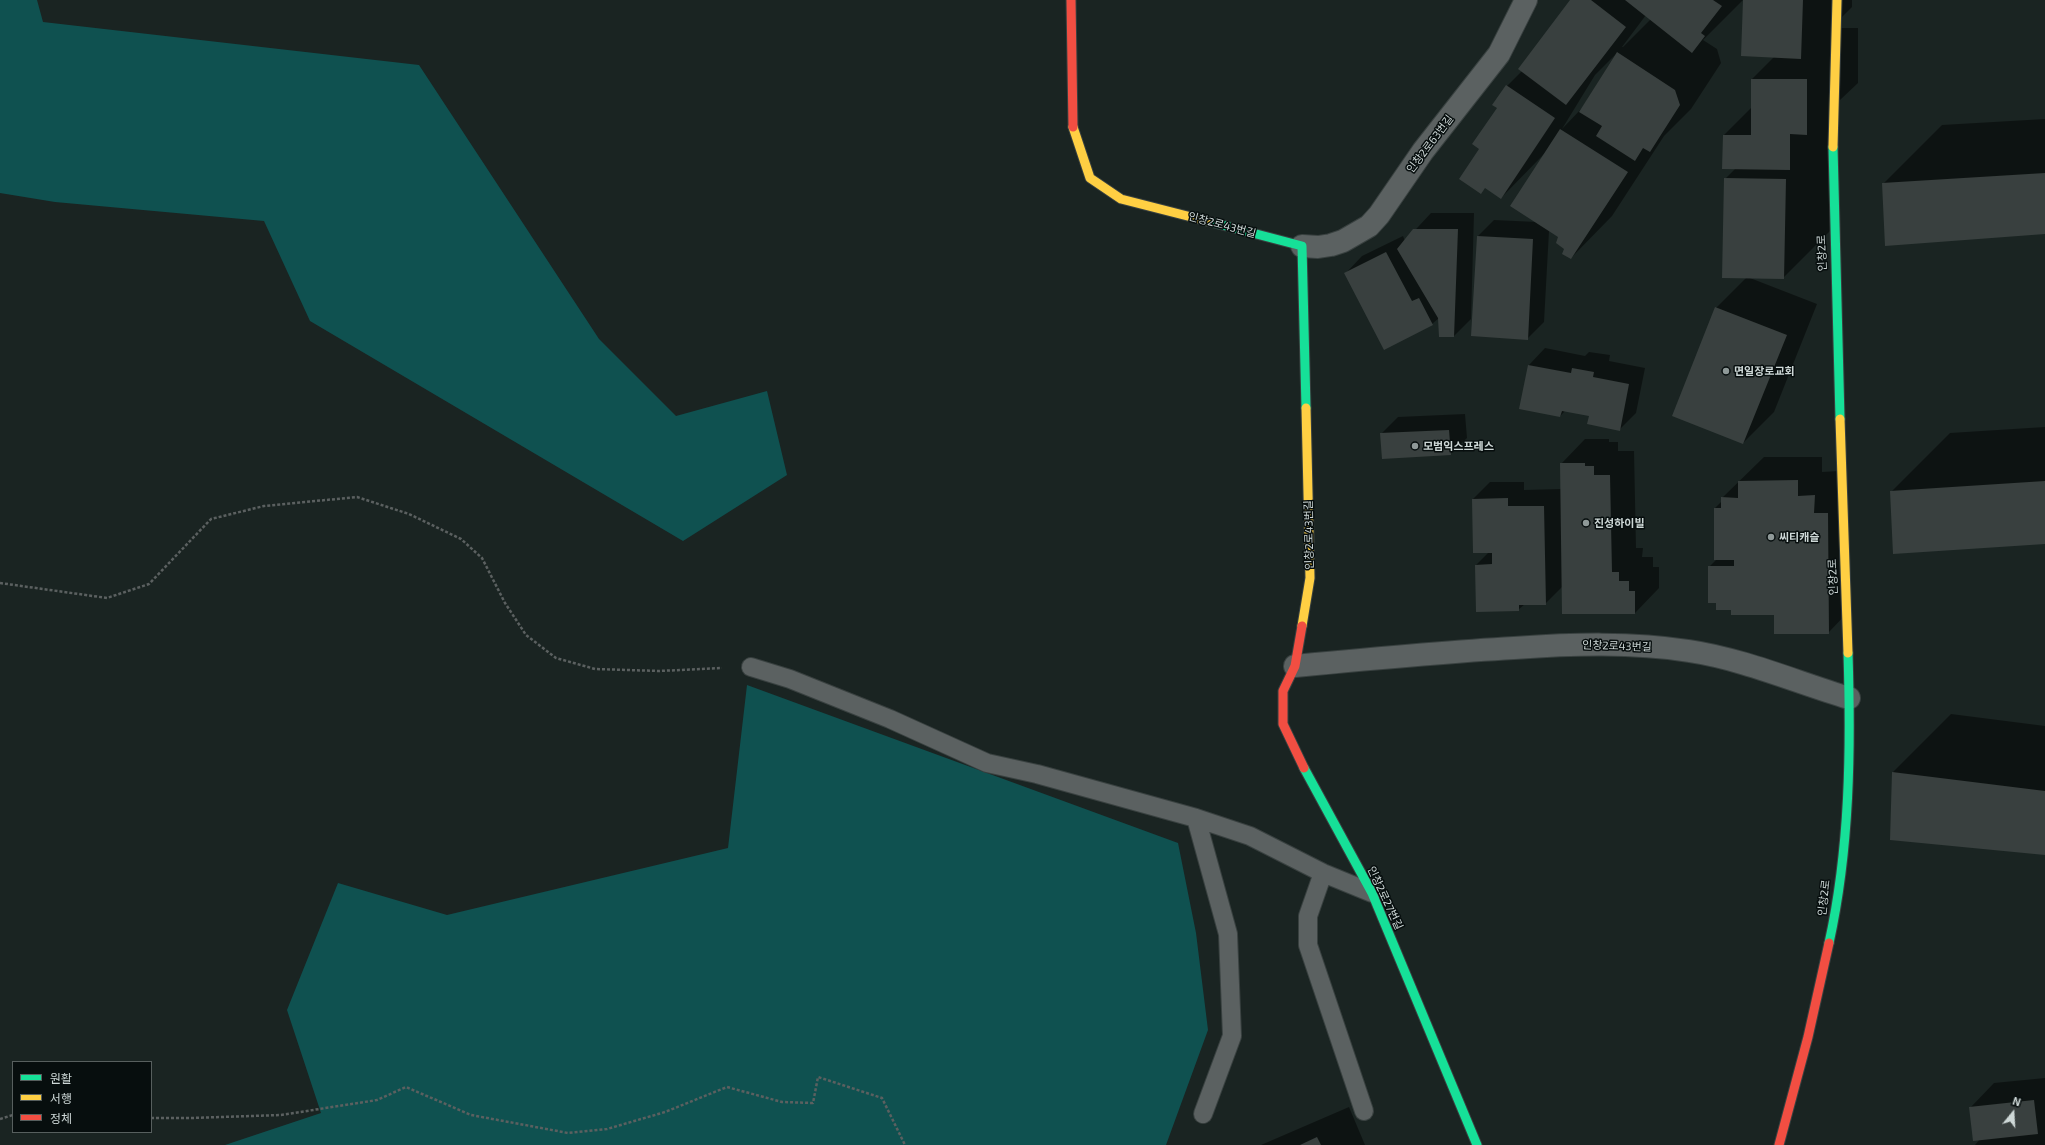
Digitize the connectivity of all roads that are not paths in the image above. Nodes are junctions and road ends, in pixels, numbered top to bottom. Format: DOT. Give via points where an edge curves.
graph roads {
  1 [pos="1071,0"];
  2 [pos="1526,0"];
  3 [pos="1837,0"];
  4 [pos="1302,246"];
  5 [pos="1295,666"];
  6 [pos="751,667"];
  7 [pos="1848,698"];
  8 [pos="1196,818"];
  9 [pos="1323,873"];
  10 [pos="1372,893"];
  11 [pos="1364,1110"];
  12 [pos="1203,1114"];
  13 [pos="1477,1145"];
  14 [pos="1779,1145"];
  1 -- 4 [label="street, 인창2로43번길" via="1073,129 1090,178 1121,199"];
  2 -- 4 [label="street, 인창2로63번길" via="1500,54 1424,150 1369,226 1331,245"];
  3 -- 7 [label="street, 인창2로" via="1832,166"];
  4 -- 5 [label="street, 인창2로43번길" via="1310,578"];
  5 -- 7 [label="street, 인창2로43번길" via="1436,652 1569,644 1664,647 1734,661"];
  5 -- 10 [label="street, 인창2로27번길" via="1283,690 1283,724 1306,774"];
  6 -- 8 [label="lane" via="790,679 890,719 987,763 1037,774"];
  7 -- 14 [label="street, 인창2로" via="1849,785 1835,916 1808,1037"];
  8 -- 9 [label="lane" via="1250,836"];
  8 -- 12 [label="lane" via="1228,934 1232,1036"];
  9 -- 10 [label="lane"];
  9 -- 11 [label="lane" via="1308,916 1308,945"];
  10 -- 13 [label="street, 인창2로27번길"];
}
